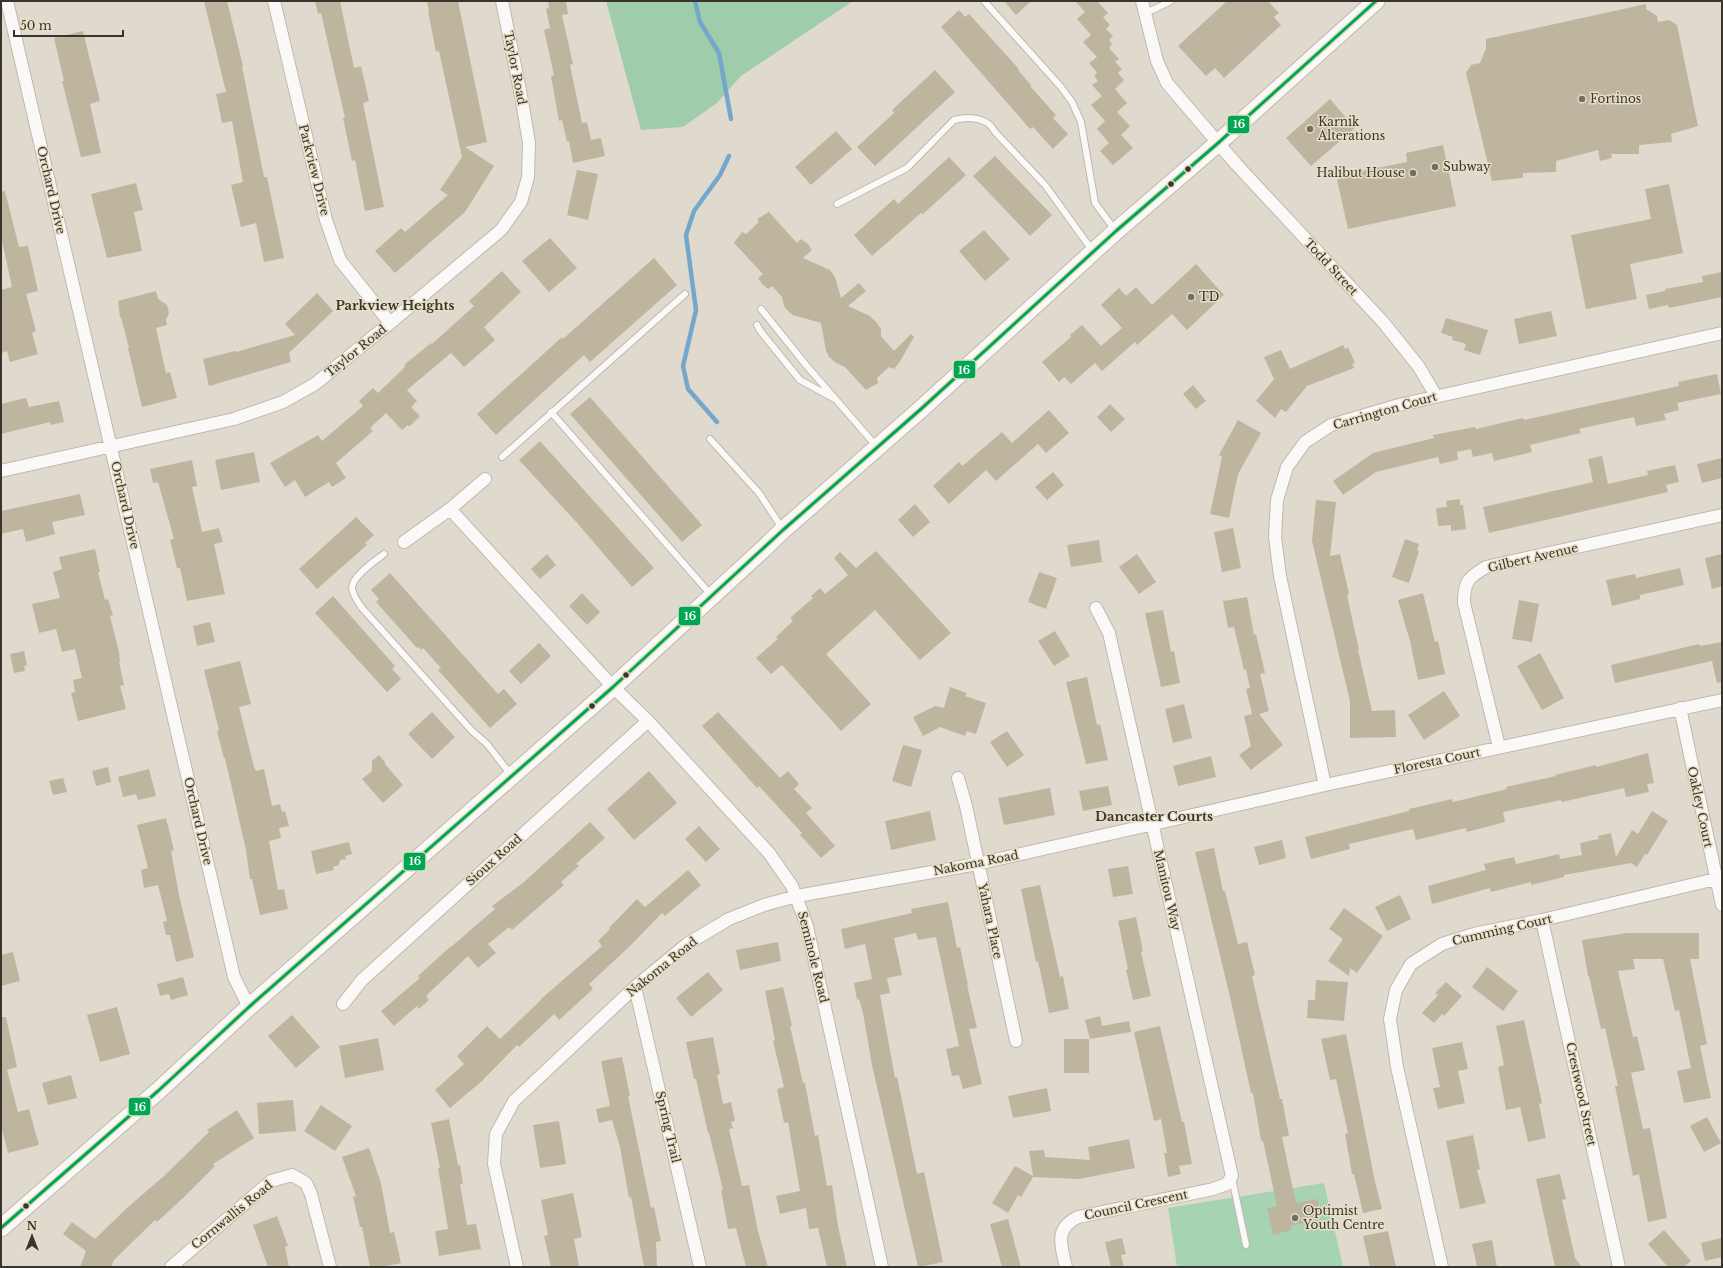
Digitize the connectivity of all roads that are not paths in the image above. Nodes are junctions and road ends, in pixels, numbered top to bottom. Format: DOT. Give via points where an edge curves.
graph roads {
  1 [pos="7,1"];
  2 [pos="274,1"];
  3 [pos="502,1"];
  4 [pos="984,1"];
  5 [pos="1142,1"];
  6 [pos="1171,1"];
  7 [pos="1376,1"];
  8 [pos="1144,14"];
  9 [pos="1217,144"];
  10 [pos="837,204"];
  11 [pos="1116,232"];
  12 [pos="1094,253"];
  13 [pos="685,294"];
  14 [pos="761,309"];
  15 [pos="390,323"];
  16 [pos="757,325"];
  17 [pos="1722,333"];
  18 [pos="1436,396"];
  19 [pos="836,399"];
  20 [pos="550,412"];
  21 [pos="710,439"];
  22 [pos="111,445"];
  23 [pos="877,448"];
  24 [pos="502,457"];
  25 [pos="1,471"];
  26 [pos="485,479"];
  27 [pos="450,509"];
  28 [pos="1722,515"];
  29 [pos="783,530"];
  30 [pos="404,542"];
  31 [pos="384,554"];
  32 [pos="712,596"];
  33 [pos="1096,608"];
  34 [pos="613,687"];
  35 [pos="1722,700"];
  36 [pos="1680,708"];
  37 [pos="648,721"];
  38 [pos="1499,747"];
  39 [pos="512,776"];
  40 [pos="958,778"];
  41 [pos="1325,785"];
  42 [pos="1152,824"];
  43 [pos="977,864"];
  44 [pos="1716,879"];
  45 [pos="797,896"];
  46 [pos="1722,905"];
  47 [pos="1542,920"];
  48 [pos="635,987"];
  49 [pos="343,1004"];
  50 [pos="249,1007"];
  51 [pos="1016,1041"];
  52 [pos="1229,1180"];
  53 [pos="1,1228"];
  54 [pos="1246,1245"];
  55 [pos="171,1267"];
  56 [pos="330,1267"];
  57 [pos="517,1267"];
  58 [pos="700,1267"];
  59 [pos="882,1267"];
  60 [pos="1066,1267"];
  61 [pos="1442,1267"];
  62 [pos="1619,1267"];
  1 -- 22 [label="street, Orchard Drive"];
  2 -- 15 [label="street, Parkview Drive" via="326,220 340,260"];
  3 -- 15 [label="street, Taylor Road" via="529,143 528,177 521,202 501,230"];
  4 -- 11 [label="lane" via="1072,102 1081,122 1095,203"];
  5 -- 8 [label="street, Todd Street"];
  6 -- 8 [label="lane"];
  7 -- 9 [label="main road"];
  8 -- 9 [label="street, Todd Street" via="1157,61 1167,83"];
  9 -- 11 [label="main road"];
  9 -- 18 [label="street, Todd Street" via="1383,322 1419,367"];
  10 -- 12 [label="lane" via="907,168 954,120 980,118 993,127 1045,185"];
  11 -- 12 [label="main road"];
  12 -- 23 [label="main road"];
  13 -- 20 [label="lane"];
  14 -- 19 [label="lane"];
  15 -- 22 [label="street, Taylor Road" via="315,384 283,402 234,419"];
  16 -- 19 [label="lane" via="800,380"];
  17 -- 18 [label="street, Carrington Court"];
  18 -- 41 [label="street, Carrington Court" via="1331,425 1305,442 1287,467 1277,500 1275,537 1280,576"];
  19 -- 23 [label="lane"];
  20 -- 24 [label="lane"];
  20 -- 32 [label="lane"];
  21 -- 29 [label="lane" via="759,494"];
  22 -- 25 [label="street, Taylor Road"];
  22 -- 50 [label="street, Orchard Drive" via="234,977"];
  23 -- 29 [label="main road"];
  26 -- 27 [label="street"];
  27 -- 30 [label="street"];
  27 -- 34 [label="street, Seminole Road"];
  28 -- 38 [label="street, Gilbert Avenue" via="1486,567 1470,576 1464,591 1464,603"];
  29 -- 32 [label="main road"];
  31 -- 39 [label="lane" via="357,576 353,582 354,596 472,731 487,744"];
  32 -- 34 [label="main road"];
  33 -- 42 [label="street, Manitou Way" via="1109,632"];
  34 -- 37 [label="street, Seminole Road"];
  34 -- 39 [label="main road"];
  35 -- 36 [label="street, Floresta Court"];
  36 -- 38 [label="street, Floresta Court"];
  36 -- 44 [label="street, Oakley Court"];
  37 -- 45 [label="street, Seminole Road" via="769,853"];
  37 -- 49 [label="street, Sioux Road" via="362,980"];
  38 -- 41 [label="street, Floresta Court"];
  39 -- 50 [label="main road"];
  40 -- 43 [label="street, Yahara Place"];
  41 -- 42 [label="street, Floresta Court"];
  42 -- 43 [label="street, Nakoma Road"];
  42 -- 52 [label="street, Manitou Way"];
  43 -- 45 [label="street, Nakoma Road"];
  43 -- 51 [label="street, Yahara Place"];
  44 -- 46 [label="street, Oakley Court"];
  44 -- 47 [label="street, Cumming Court"];
  45 -- 48 [label="street, Nakoma Road" via="764,905 729,919 687,944"];
  45 -- 59 [label="street, Seminole Road" via="807,926"];
  47 -- 61 [label="street, Cumming Court" via="1474,934 1442,944 1411,964 1396,990 1390,1019 1397,1067"];
  47 -- 62 [label="street, Crestwood Street"];
  48 -- 57 [label="street, Nakoma Road" via="514,1101 496,1134 494,1164"];
  48 -- 58 [label="street, Spring Trail"];
  50 -- 53 [label="main road" via="158,1091"];
  52 -- 54 [label="lane, Manitou Way"];
  52 -- 60 [label="street, Council Crescent" via="1213,1189 1069,1222 1062,1230 1061,1240"];
  55 -- 56 [label="street, Cornwallis Road" via="271,1181 292,1175 306,1183 312,1194"];
}
